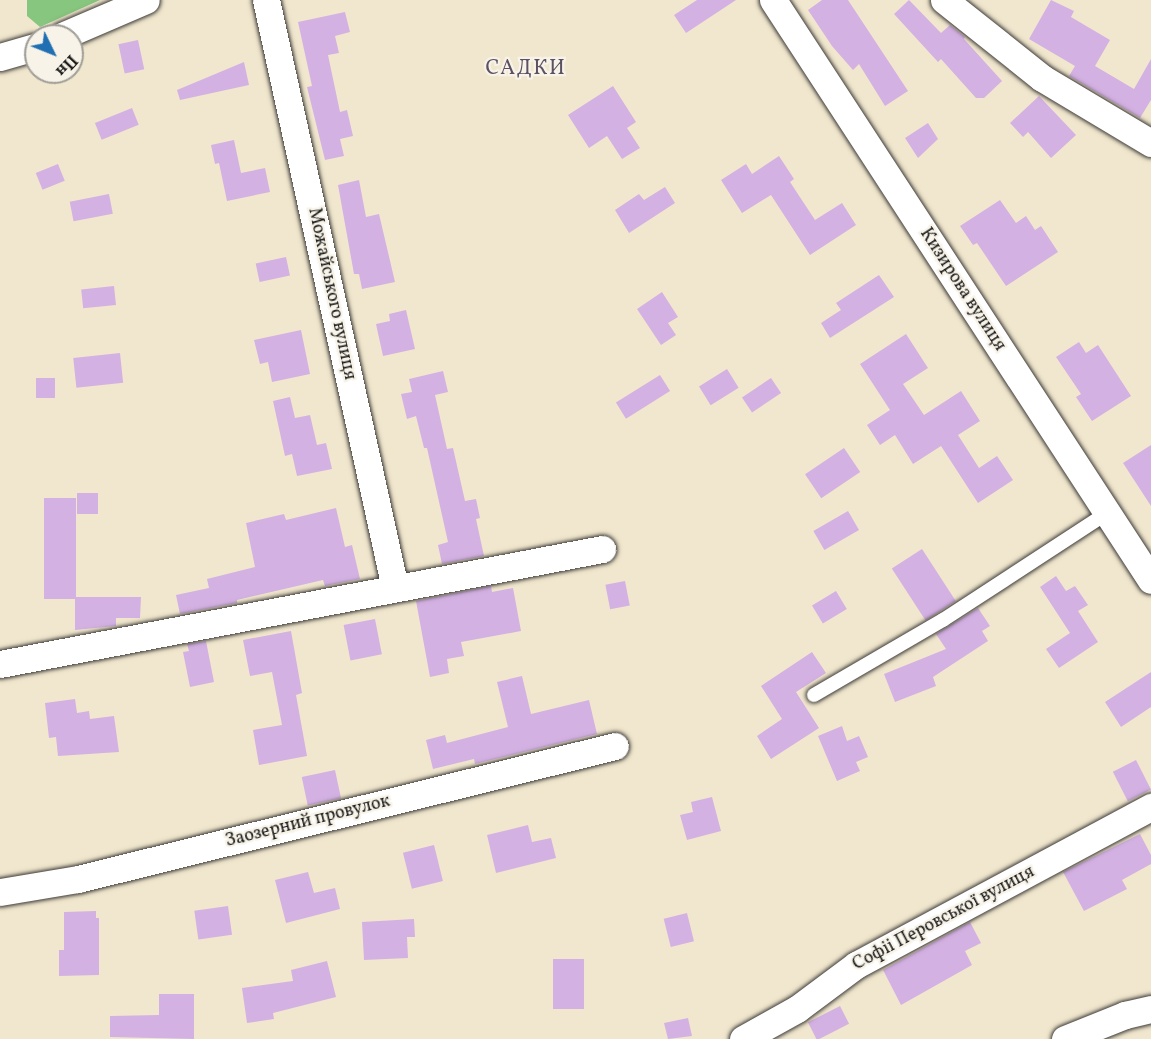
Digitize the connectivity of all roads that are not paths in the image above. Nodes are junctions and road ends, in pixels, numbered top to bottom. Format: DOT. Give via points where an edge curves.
graph roads {
  1 [pos="146,0"];
  2 [pos="266,0"];
  3 [pos="773,0"];
  4 [pos="944,0"];
  5 [pos="84,27"];
  6 [pos="24,50"];
  7 [pos="0,57"];
  8 [pos="1151,143"];
  9 [pos="1107,513"];
  10 [pos="602,549"];
  11 [pos="1151,580"];
  12 [pos="395,588"];
  13 [pos="0,664"];
  14 [pos="814,695"];
  15 [pos="615,746"];
  16 [pos="1151,807"];
  17 [pos="0,892"];
  18 [pos="1151,1009"];
  19 [pos="743,1039"];
  20 [pos="1065,1039"];
  1 -- 5 [label="street"];
  2 -- 12 [label="street, Можайського вулиця"];
  3 -- 9 [label="street, Кизирова вулиця"];
  4 -- 8 [label="street" via="1042,78"];
  6 -- 7 [label="street"];
  9 -- 11 [label="street, Кизирова вулиця"];
  9 -- 14 [label="lane" via="943,620"];
  10 -- 12 [label="street"];
  12 -- 13 [label="street"];
  15 -- 17 [label="street, Заозерний провулок" via="78,879"];
  16 -- 19 [label="street, Софіі Перовської вулиця" via="856,965 797,1009"];
  18 -- 20 [label="street"];
}
